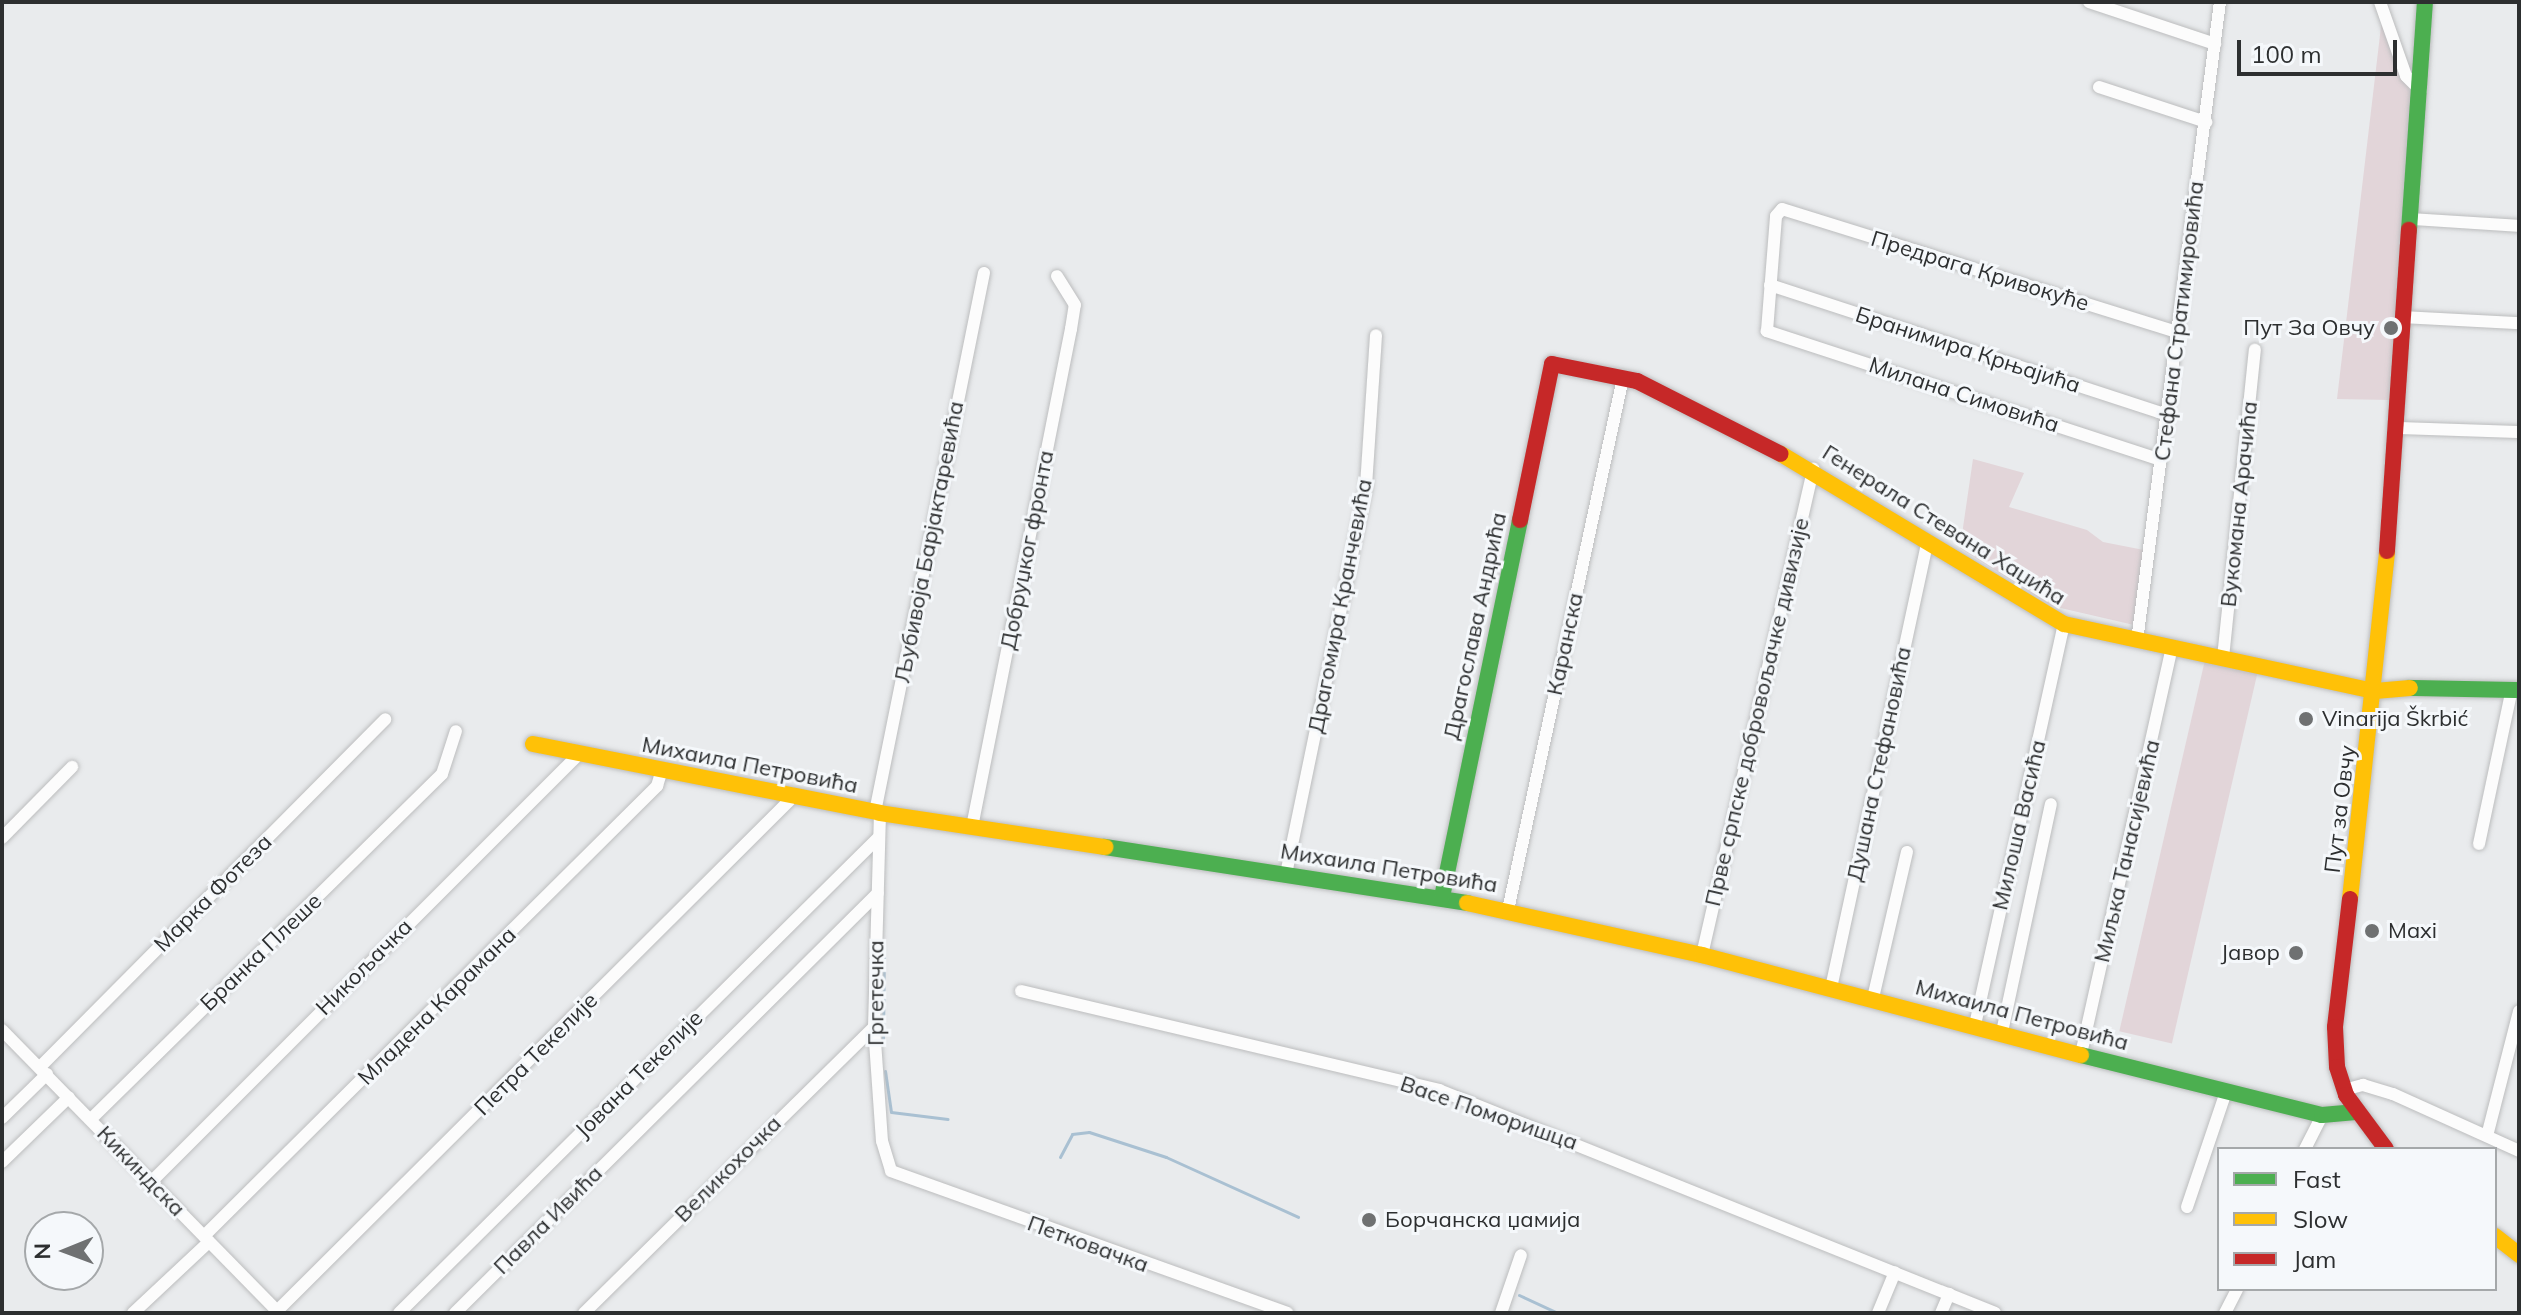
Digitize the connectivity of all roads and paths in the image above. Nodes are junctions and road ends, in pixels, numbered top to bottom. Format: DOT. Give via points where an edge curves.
graph roads {
  1 [pos="2089,2"];
  2 [pos="2220,2"];
  3 [pos="2380,2"];
  4 [pos="2425,2"];
  5 [pos="2215,44"];
  6 [pos="2099,87"];
  7 [pos="2421,91"];
  8 [pos="2206,122"];
  9 [pos="2412,219"];
  10 [pos="2519,226"];
  11 [pos="984,273"];
  12 [pos="1057,276"];
  13 [pos="1770,285"];
  14 [pos="2403,317"];
  15 [pos="2519,323"];
  16 [pos="2179,333"];
  17 [pos="1376,335"];
  18 [pos="2255,350"];
  19 [pos="1552,364"];
  20 [pos="1623,378"];
  21 [pos="2167,415"];
  22 [pos="2398,428"];
  23 [pos="2519,432"];
  24 [pos="2161,460"];
  25 [pos="1813,469"];
  26 [pos="1928,540"];
  27 [pos="2064,624"];
  28 [pos="2137,641"];
  29 [pos="2172,648"];
  30 [pos="2223,658"];
  31 [pos="2516,690"];
  32 [pos="2375,691"];
  33 [pos="385,719"];
  34 [pos="456,731"];
  35 [pos="533,744"];
  36 [pos="579,754"];
  37 [pos="72,767"];
  38 [pos="662,770"];
  39 [pos="794,796"];
  40 [pos="2051,804"];
  41 [pos="878,813"];
  42 [pos="972,827"];
  43 [pos="879,837"];
  44 [pos="2,838"];
  45 [pos="2479,844"];
  46 [pos="1907,852"];
  47 [pos="1286,874"];
  48 [pos="878,893"];
  49 [pos="1442,897"];
  50 [pos="1508,910"];
  51 [pos="1702,955"];
  52 [pos="1831,988"];
  53 [pos="1021,991"];
  54 [pos="1873,998"];
  55 [pos="2519,1011"];
  56 [pos="1975,1025"];
  57 [pos="874,1027"];
  58 [pos="2,1030"];
  59 [pos="2002,1032"];
  60 [pos="2081,1054"];
  61 [pos="43,1071"];
  62 [pos="2344,1090"];
  63 [pos="2226,1092"];
  64 [pos="69,1097"];
  65 [pos="2356,1112"];
  66 [pos="2322,1115"];
  67 [pos="2,1118"];
  68 [pos="91,1119"];
  69 [pos="642,1129"];
  70 [pos="2487,1136"];
  71 [pos="2306,1147"];
  72 [pos="2384,1147"];
  73 [pos="2519,1151"];
  74 [pos="2,1162"];
  75 [pos="891,1171"];
  76 [pos="151,1182"];
  77 [pos="2187,1207"];
  78 [pos="2497,1238"];
  79 [pos="206,1239"];
  80 [pos="1521,1255"];
  81 [pos="2519,1255"];
  82 [pos="1895,1272"];
  83 [pos="2236,1291"];
  84 [pos="1949,1294"];
  85 [pos="278,1312"];
  86 [pos="2228,1312"];
  87 [pos="133,1313"];
  88 [pos="399,1313"];
  89 [pos="455,1313"];
  90 [pos="584,1313"];
  91 [pos="1287,1313"];
  92 [pos="1501,1313"];
  93 [pos="1878,1313"];
  94 [pos="1941,1313"];
  95 [pos="1995,1313"];
  1 -- 5 [label="street"];
  2 -- 5 [label="street, Стефана Стратимировића"];
  3 -- 7 [label="street" via="2406,76"];
  4 -- 7 [label="street, Пут за Овчу"];
  5 -- 8 [label="street, Стефана Стратимировића"];
  6 -- 8 [label="street"];
  7 -- 9 [label="street, Пут за Овчу"];
  8 -- 16 [label="street, Стефана Стратимировића"];
  9 -- 10 [label="street"];
  9 -- 14 [label="street, Пут за Овчу"];
  11 -- 41 [label="street, Љубивоја Барјактаревића"];
  12 -- 42 [label="street, Добруџког фронта" via="1075,305"];
  13 -- 16 [label="street, Предрага Кривокуће" via="1776,216 1782,209"];
  13 -- 21 [label="street, Бранимира Крњајића"];
  13 -- 24 [label="street, Милана Симовића" via="1767,331"];
  14 -- 15 [label="street"];
  14 -- 22 [label="street, Пут за Овчу"];
  16 -- 21 [label="street, Стефана Стратимировића"];
  17 -- 47 [label="street, Драгомира Кранчевића" via="1366,486"];
  18 -- 30 [label="street, Вукомана Арачића"];
  19 -- 20 [label="street, Генерала Стевана Хаџића"];
  19 -- 49 [label="street, Драгослава Андрића"];
  20 -- 25 [label="street, Генерала Стевана Хаџића" via="1647,385"];
  20 -- 50 [label="street, Каранска"];
  21 -- 24 [label="street, Стефана Стратимировића"];
  22 -- 23 [label="street"];
  22 -- 32 [label="street, Пут за Овчу"];
  24 -- 28 [label="street, Стефана Стратимировића"];
  25 -- 26 [label="street, Генерала Стевана Хаџића" via="1847,495"];
  25 -- 51 [label="street, Прве српске добровољачке дивизије"];
  26 -- 27 [label="street, Генерала Стевана Хаџића"];
  26 -- 52 [label="street, Душана Стефановића"];
  27 -- 28 [label="street, Генерала Стевана Хаџића"];
  27 -- 56 [label="street, Милоша Васића"];
  28 -- 29 [label="street, Генерала Стевана Хаџића"];
  29 -- 30 [label="street, Генерала Стевана Хаџића"];
  29 -- 60 [label="street, Миљка Танасијевића"];
  30 -- 32 [label="street, Генерала Стевана Хаџића"];
  31 -- 32 [label="street, Генерала Стевана Хаџића" via="2440,686"];
  31 -- 45 [label="street"];
  32 -- 62 [label="street, Пут за Овчу" via="2336,1016 2335,1047"];
  33 -- 61 [label="street, Марка Фотеза"];
  34 -- 68 [label="street, Бранка Плеше" via="448,764 431,784"];
  35 -- 36 [label="street, Михаила Петровића"];
  36 -- 38 [label="street, Михаила Петровића"];
  36 -- 76 [label="street, Никољачка"];
  37 -- 44 [label="street"];
  38 -- 39 [label="street, Михаила Петровића"];
  38 -- 79 [label="street, Младена Карамана" via="657,786"];
  39 -- 41 [label="street, Михаила Петровића"];
  39 -- 85 [label="street, Петра Текелије"];
  40 -- 59 [label="street"];
  41 -- 42 [label="street, Михаила Петровића"];
  41 -- 43 [label="street, Гргетечка"];
  42 -- 47 [label="street, Михаила Петровића"];
  43 -- 48 [label="street, Гргетечка"];
  43 -- 88 [label="street, Јована Текелије"];
  46 -- 54 [label="street"];
  47 -- 49 [label="street, Михаила Петровића"];
  48 -- 57 [label="street, Гргетечка"];
  48 -- 69 [label="street, Јована Текелије"];
  49 -- 50 [label="street, Михаила Петровића"];
  50 -- 51 [label="street, Михаила Петровића"];
  51 -- 52 [label="street, Михаила Петровића"];
  52 -- 54 [label="street, Михаила Петровића"];
  53 -- 82 [label="street, Васе Поморишца" via="1439,1090"];
  54 -- 56 [label="street, Михаила Петровића"];
  55 -- 70 [label="street"];
  56 -- 59 [label="street, Михаила Петровића"];
  57 -- 75 [label="street, Гргетечка" via="882,1141"];
  57 -- 90 [label="street, Великохочка"];
  58 -- 61 [label="street, Кикиндска"];
  59 -- 60 [label="street, Михаила Петровића"];
  60 -- 63 [label="street, Михаила Петровића"];
  61 -- 64 [label="street, Кикиндска"];
  61 -- 67 [label="street, Марка Фотеза"];
  62 -- 65 [label="street, Пут за Овчу"];
  62 -- 70 [label="street" via="2379,1089"];
  63 -- 66 [label="street, Михаила Петровића"];
  63 -- 77 [label="street"];
  64 -- 68 [label="street, Кикиндска"];
  64 -- 74 [label="street"];
  65 -- 66 [label="street, Михаила Петровића"];
  65 -- 72 [label="street, Пут за Овчу"];
  66 -- 71 [label="street"];
  68 -- 76 [label="street, Кикиндска"];
  69 -- 89 [label="street, Павла Ивића"];
  70 -- 73 [label="street"];
  75 -- 91 [label="street, Петковачка"];
  76 -- 79 [label="street, Кикиндска"];
  78 -- 81 [label="street"];
  79 -- 85 [label="street, Кикиндска"];
  79 -- 87 [label="street, Младена Карамана"];
  80 -- 92 [label="street"];
  82 -- 84 [label="street, Васе Поморишца"];
  82 -- 93 [label="street"];
  83 -- 86 [label="street"];
  84 -- 94 [label="street"];
  84 -- 95 [label="street, Васе Поморишца"];
}
